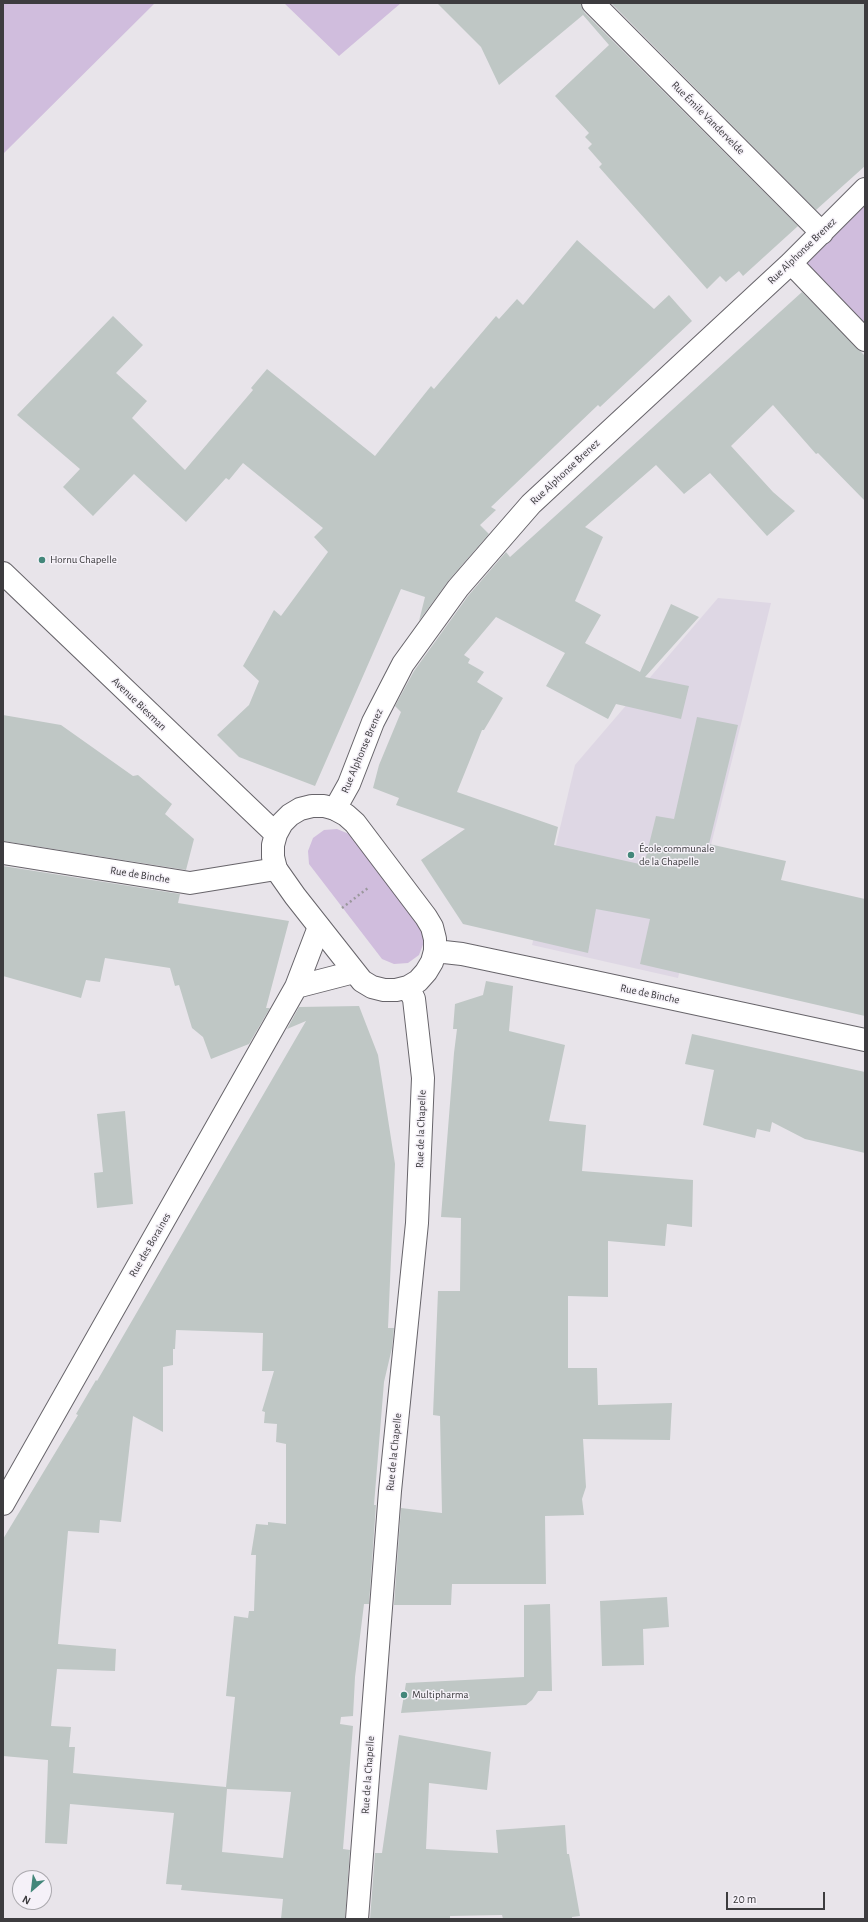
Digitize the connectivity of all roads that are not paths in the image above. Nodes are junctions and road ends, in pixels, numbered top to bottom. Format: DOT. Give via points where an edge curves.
graph roads {
  1 [pos="593,3"];
  2 [pos="865,189"];
  3 [pos="822,233"];
  4 [pos="792,263"];
  5 [pos="865,340"];
  6 [pos="3,573"];
  7 [pos="336,809"];
  8 [pos="276,834"];
  9 [pos="3,853"];
  10 [pos="276,869"];
  11 [pos="319,927"];
  12 [pos="435,951"];
  13 [pos="354,972"];
  14 [pos="296,987"];
  15 [pos="408,987"];
  16 [pos="865,1040"];
  17 [pos="3,1504"];
  18 [pos="357,1919"];
  1 -- 3 [label="street, Rue Émile Vandervelde"];
  2 -- 3 [label="street, Rue Alphonse Brenez"];
  3 -- 4 [label="street, Rue Alphonse Brenez"];
  4 -- 5 [label="street"];
  4 -- 7 [label="street, Rue Alphonse Brenez" via="531,504 458,588 403,664 373,722 349,784"];
  6 -- 8 [label="street, Avenue Biesman"];
  7 -- 8 [label="street" via="324,806 300,809 282,823"];
  7 -- 12 [label="street" via="354,823 429,922 435,939"];
  8 -- 10 [label="street" via="273,857"];
  9 -- 10 [label="street, Rue de Binche" via="190,883"];
  10 -- 11 [label="street"];
  11 -- 13 [label="street"];
  11 -- 14 [label="street, Rue des Boraines"];
  12 -- 15 [label="street" via="426,972"];
  12 -- 16 [label="street, Rue de Binche" via="462,954"];
  13 -- 14 [label="street"];
  13 -- 15 [label="street" via="372,987 384,990"];
  14 -- 17 [label="street, Rue des Boraines"];
  15 -- 18 [label="street, Rue de la Chapelle" via="414,999 423,1078 417,1223 390,1491"];
}
